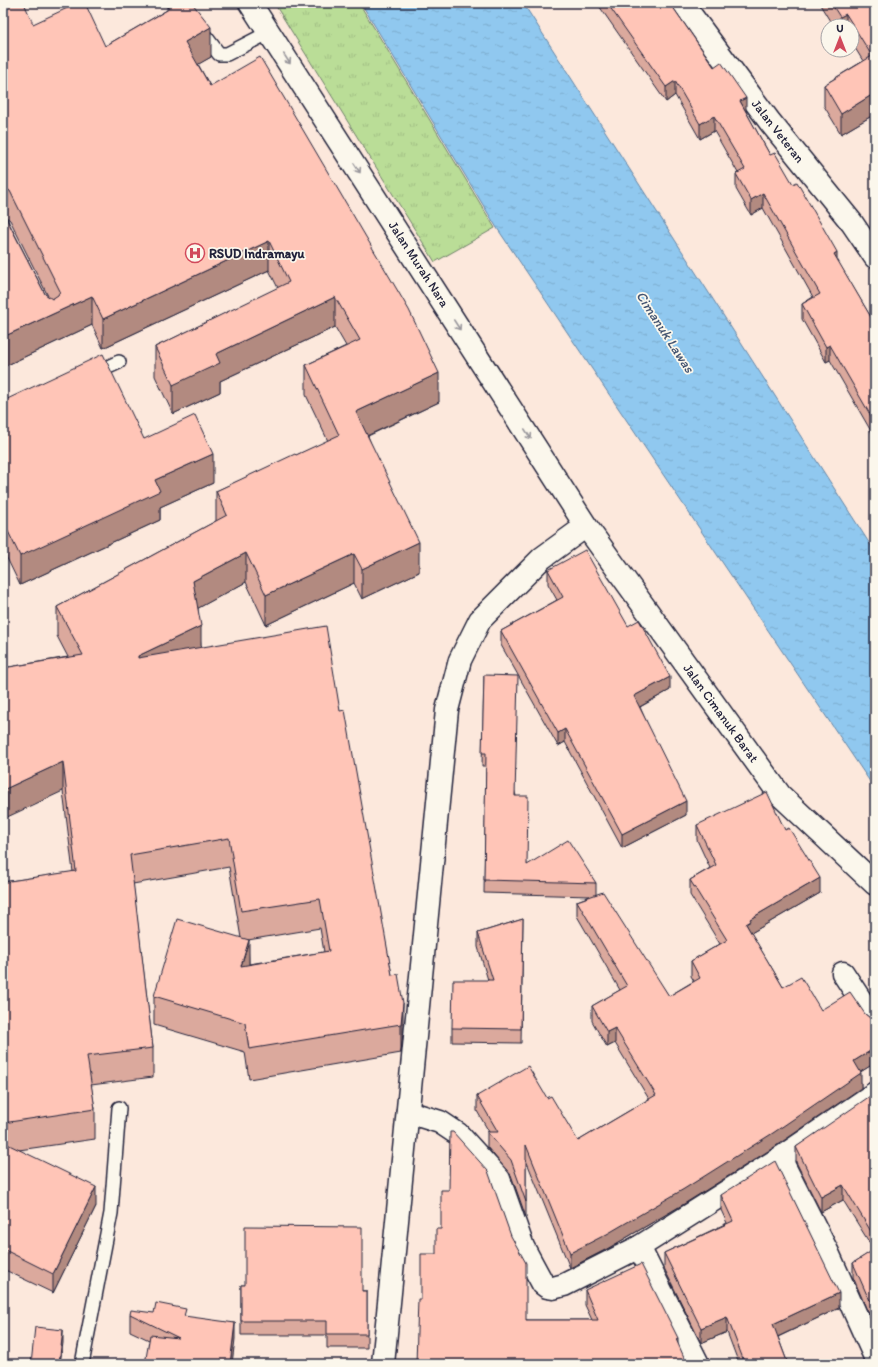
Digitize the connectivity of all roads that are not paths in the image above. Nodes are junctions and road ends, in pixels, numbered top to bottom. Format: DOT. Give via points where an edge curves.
graph roads {
  1 [pos="180,3"];
  2 [pos="250,3"];
  3 [pos="682,3"];
  4 [pos="270,32"];
  5 [pos="875,257"];
  6 [pos="119,362"];
  7 [pos="83,379"];
  8 [pos="586,526"];
  9 [pos="875,884"];
  10 [pos="843,973"];
  11 [pos="875,1022"];
  12 [pos="875,1093"];
  13 [pos="119,1108"];
  14 [pos="408,1112"];
  15 [pos="780,1158"];
  16 [pos="639,1247"];
  17 [pos="875,1357"];
  18 [pos="82,1364"];
  19 [pos="383,1364"];
  20 [pos="698,1364"];
  1 -- 4 [label="lane" via="219,54 227,54"];
  2 -- 4 [label="street, Jalan Murah Nara"];
  3 -- 5 [label="street, Jalan Veteran" via="770,122 852,223"];
  4 -- 8 [label="street, Jalan Murah Nara, one-way"];
  6 -- 7 [label="lane"];
  8 -- 9 [label="street, Jalan Cimanuk Barat" via="780,795"];
  8 -- 14 [label="street" via="542,558 480,620 460,660 447,710"];
  10 -- 11 [label="street"];
  12 -- 15 [label="street"];
  13 -- 18 [label="lane" via="111,1213"];
  14 -- 16 [label="street" via="440,1122 458,1134 499,1179 523,1247 547,1287 564,1285"];
  14 -- 19 [label="street" via="384,1330"];
  15 -- 16 [label="street"];
  15 -- 17 [label="street" via="828,1253"];
  16 -- 20 [label="street"];
}
